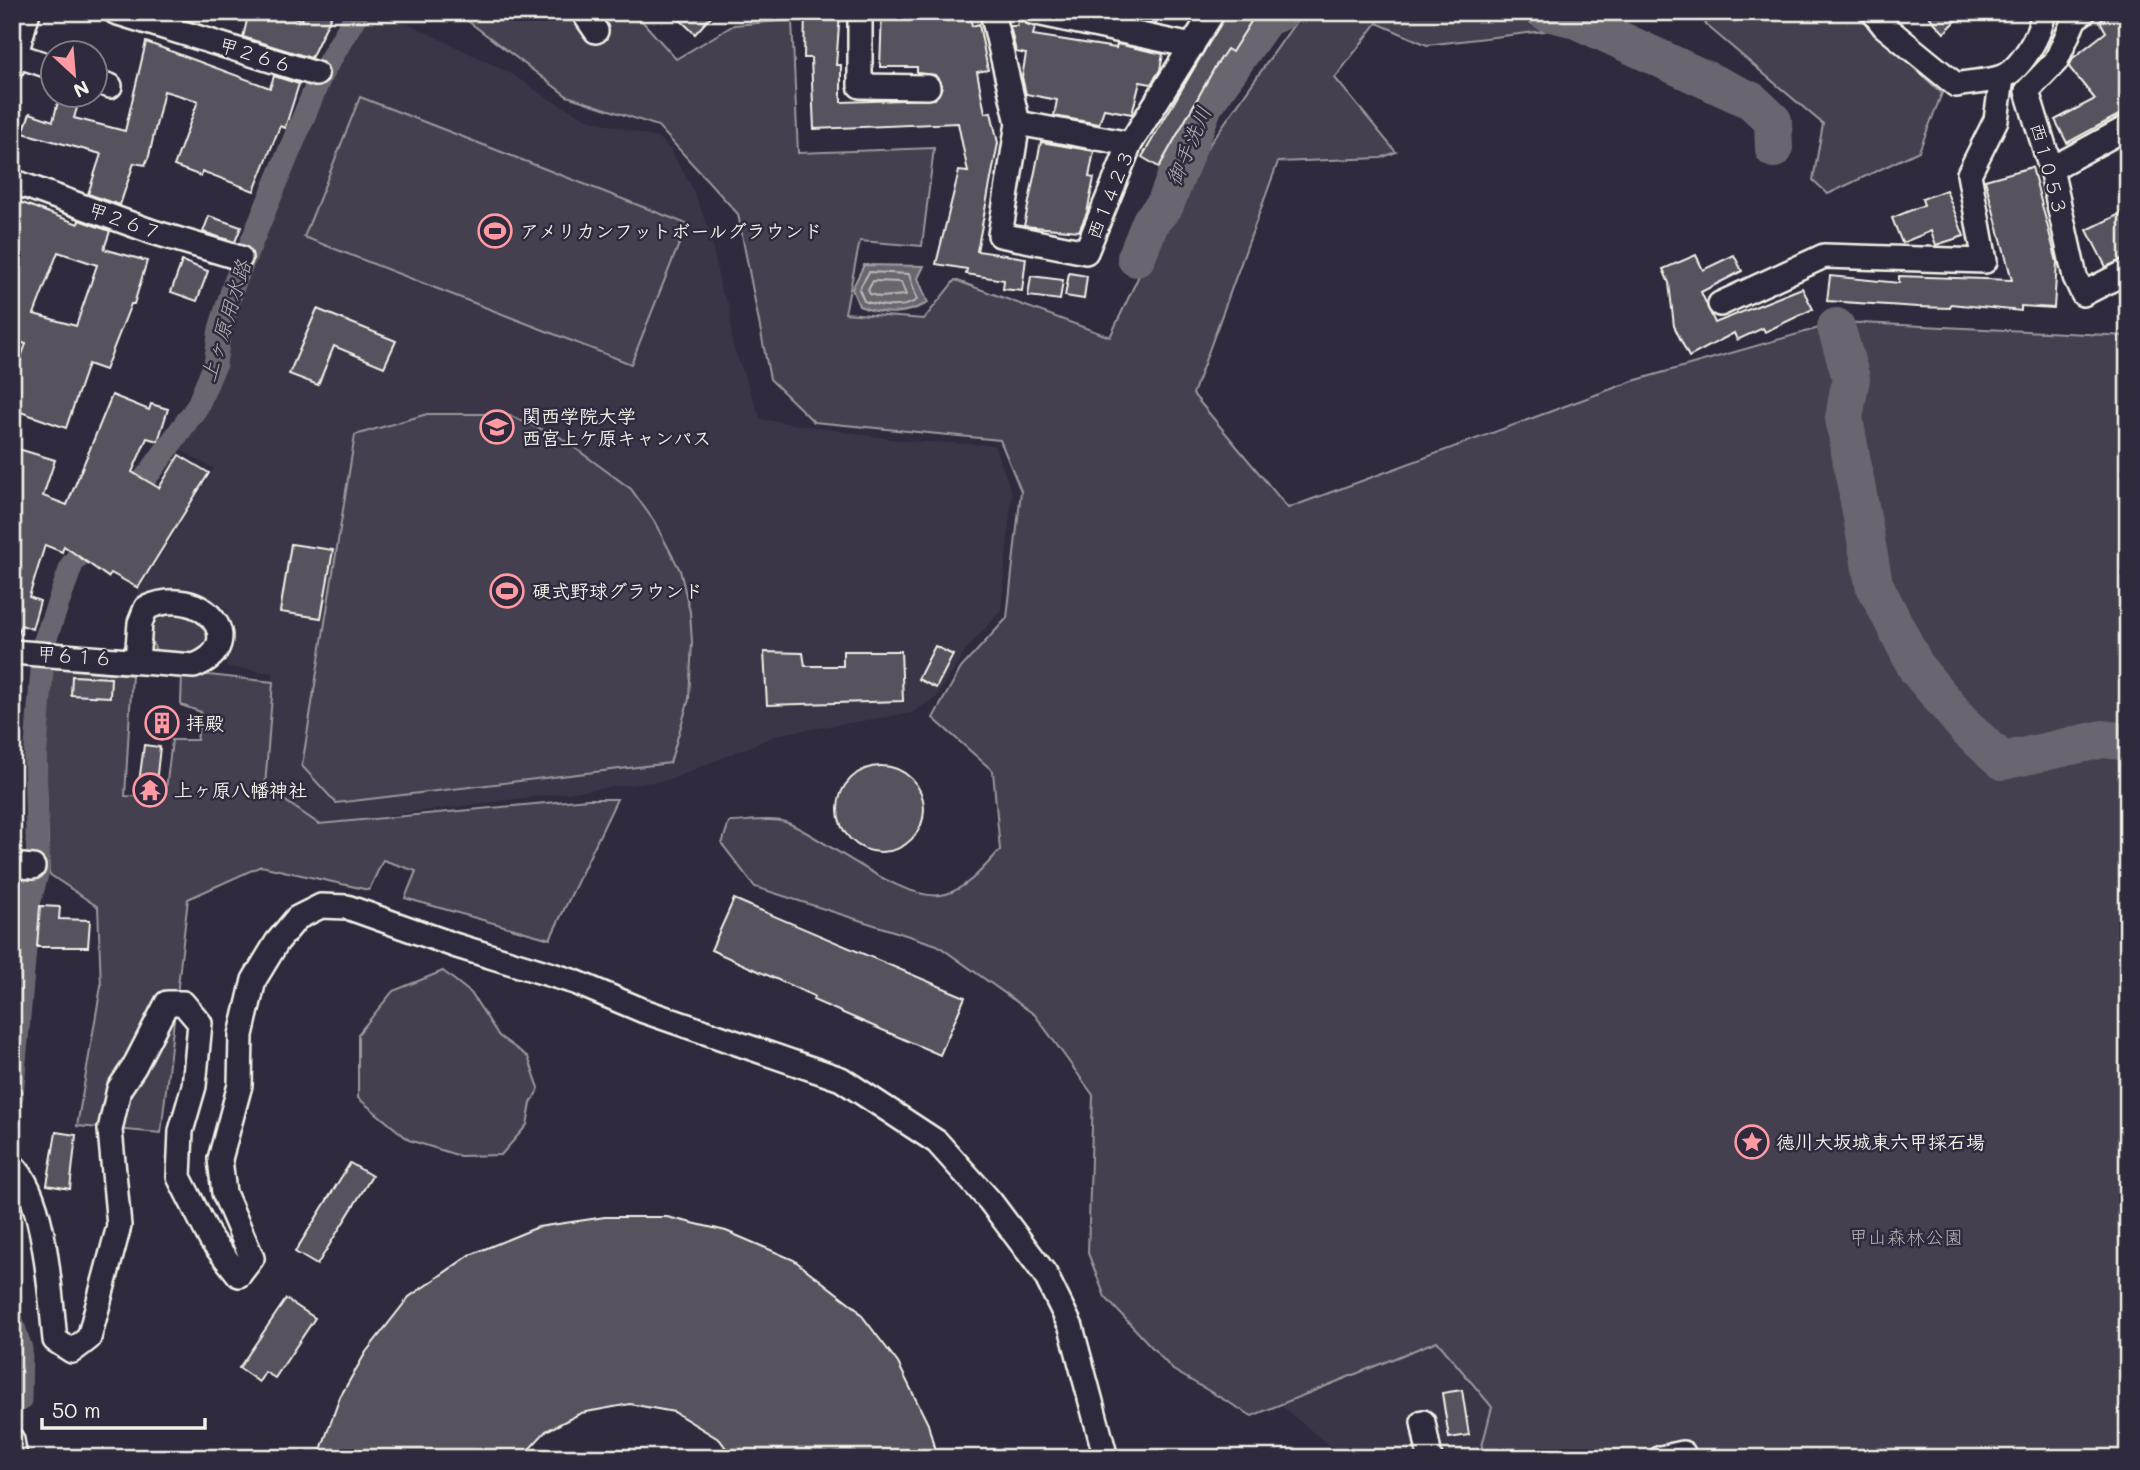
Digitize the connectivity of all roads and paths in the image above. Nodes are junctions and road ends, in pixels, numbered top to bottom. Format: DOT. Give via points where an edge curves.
graph roads {
  1 [pos="28,12"];
  2 [pos="115,12"];
  3 [pos="860,12"];
  4 [pos="992,12"];
  5 [pos="1032,12"];
  6 [pos="1213,12"];
  7 [pos="1873,12"];
  8 [pos="2043,12"];
  9 [pos="2084,12"];
  10 [pos="1192,46"];
  11 [pos="14,61"];
  12 [pos="38,65"];
  13 [pos="316,74"];
  14 [pos="2002,78"];
  15 [pos="928,87"];
  16 [pos="1018,123"];
  17 [pos="2128,127"];
  18 [pos="1130,144"];
  19 [pos="2051,169"];
  20 [pos="12,181"];
  21 [pos="240,258"];
  22 [pos="2128,271"];
  23 [pos="1720,304"];
  24 [pos="12,652"];
  25 [pos="137,660"];
  26 [pos="12,1165"];
  27 [pos="1423,1422"];
  28 [pos="12,1440"];
  29 [pos="15,1458"];
  30 [pos="1106,1458"];
  31 [pos="1430,1458"];
  1 -- 11 [label="street"];
  2 -- 13 [label="street, 甲２６６"];
  3 -- 15 [label="street" via="860,86"];
  4 -- 16 [label="street, 西１４２３"];
  5 -- 10 [label="street"];
  6 -- 10 [label="street, 西１４２３"];
  7 -- 14 [label="street" via="1956,85"];
  8 -- 14 [label="street" via="2042,27 2027,53"];
  9 -- 19 [label="street, 西１０５３" via="2075,18 2056,61 2027,91"];
  10 -- 18 [label="street, 西１４２３"];
  11 -- 12 [label="street"];
  14 -- 23 [label="street" via="1996,121 1969,174 1985,261 1824,256"];
  16 -- 18 [label="street"];
  16 -- 18 [label="street, 西１４２３" via="1000,235 1087,252"];
  17 -- 19 [label="street"];
  19 -- 22 [label="street, 西１０５３" via="2075,277 2083,294"];
  20 -- 21 [label="street, 甲２６７"];
  24 -- 25 [label="street, 甲６１６"];
  26 -- 30 [label="street" via="22,1174 44,1241 55,1340 72,1352 89,1338 119,1226 110,1130 119,1088 167,1003 183,1003 200,1023 194,1086 181,1131 179,1177 211,1240 239,1275 252,1258 224,1193 220,1159 240,1085 241,1035 254,980 296,918 321,906 347,907 575,982 644,1011 841,1079 937,1142 990,1201 1045,1274 1071,1326"];
  27 -- 31 [label="street"];
  28 -- 29 [label="street"];
}
